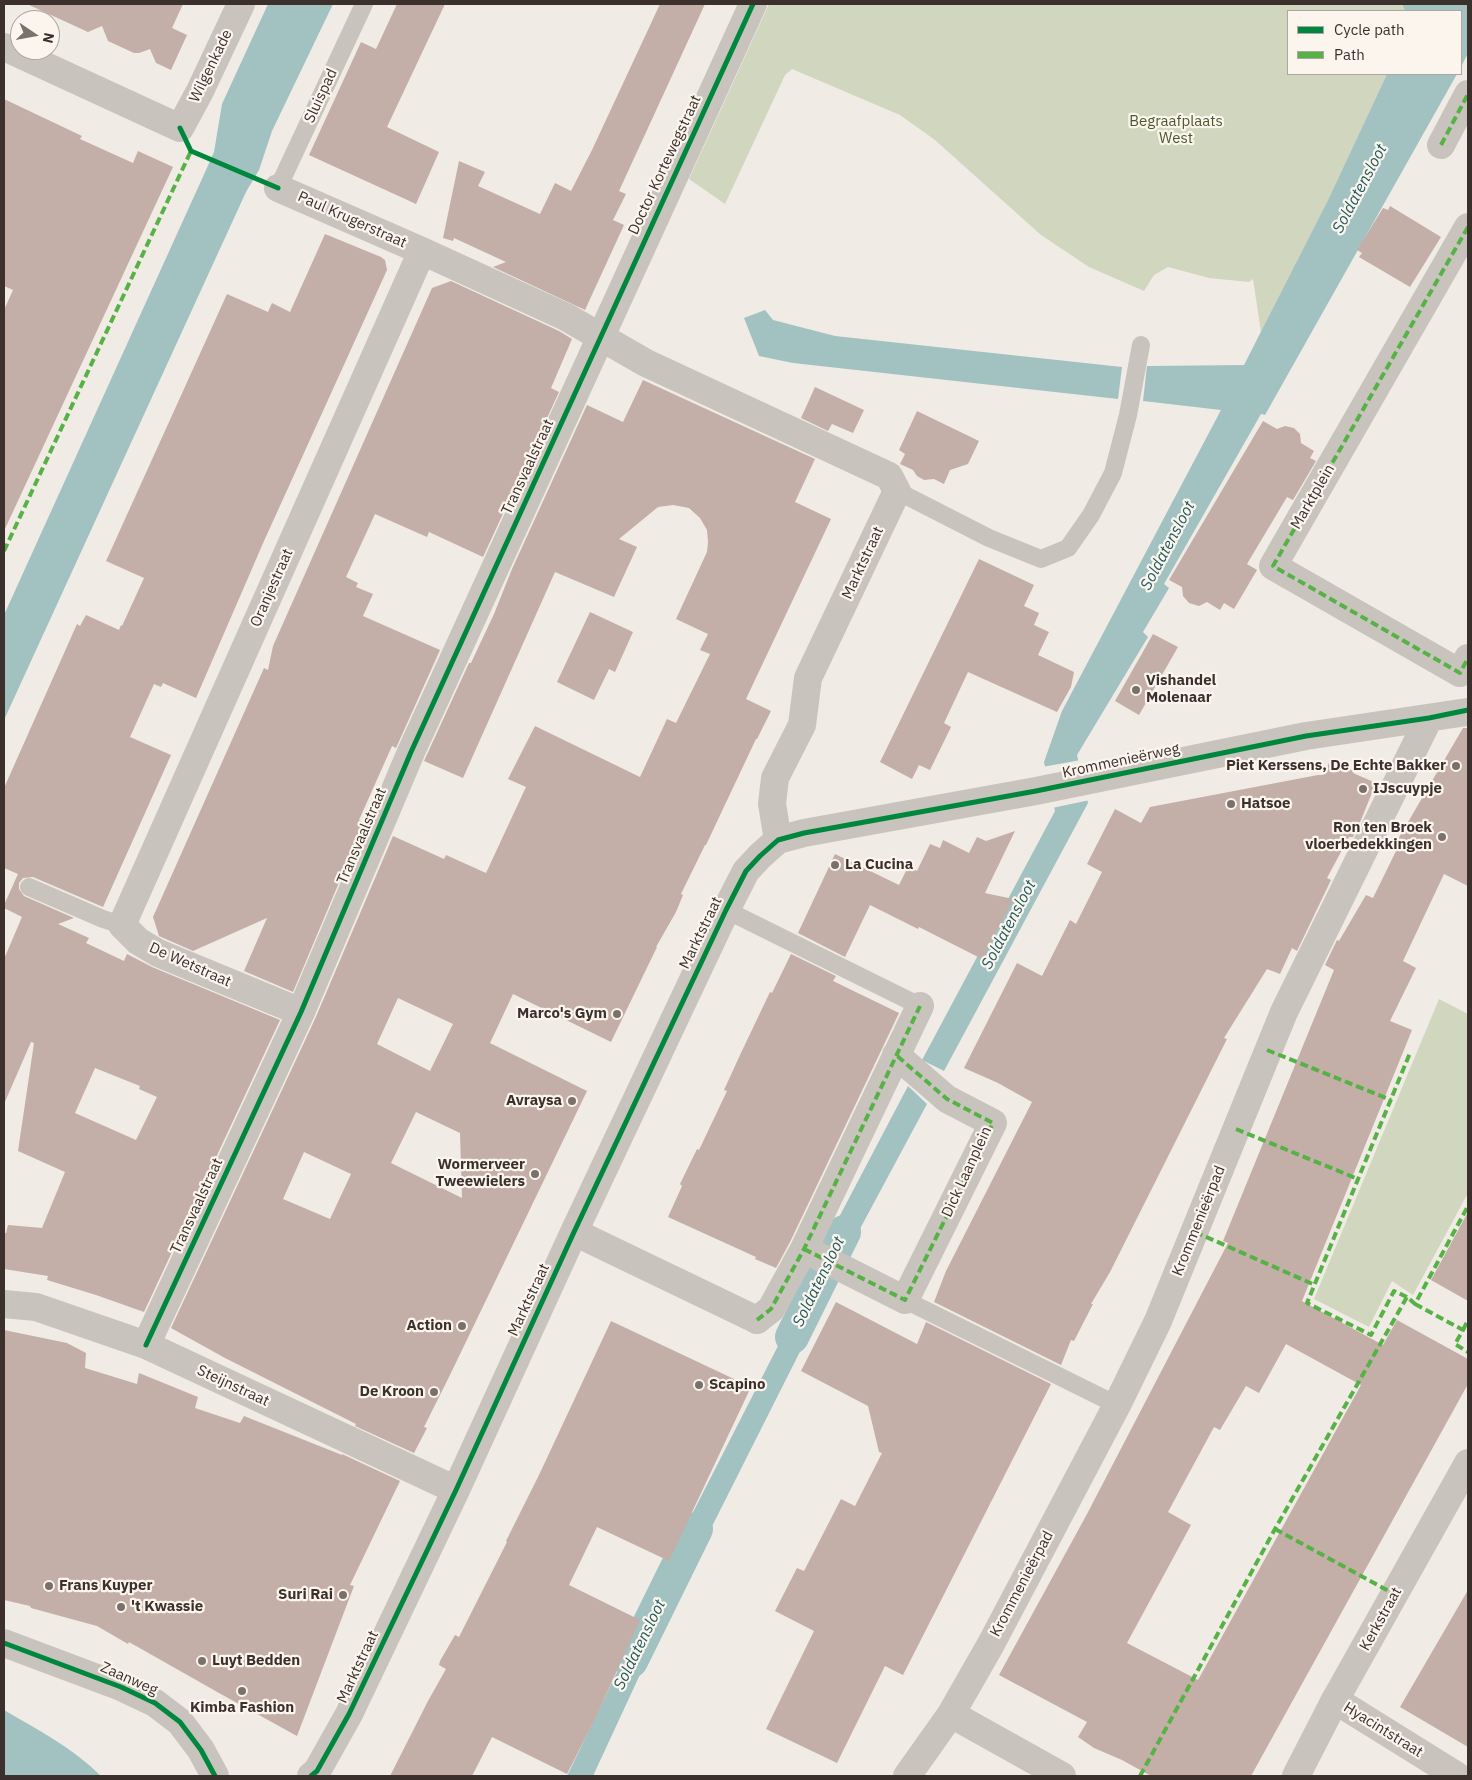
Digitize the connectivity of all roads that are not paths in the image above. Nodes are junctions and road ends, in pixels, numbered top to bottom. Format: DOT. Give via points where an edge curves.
graph roads {
  1 [pos="240,4"];
  2 [pos="364,4"];
  3 [pos="753,4"];
  4 [pos="4,47"];
  5 [pos="1468,94"];
  6 [pos="1441,145"];
  7 [pos="278,188"];
  8 [pos="1468,227"];
  9 [pos="422,251"];
  10 [pos="601,337"];
  11 [pos="1141,345"];
  12 [pos="896,491"];
  13 [pos="1468,658"];
  14 [pos="1468,711"];
  15 [pos="1429,718"];
  16 [pos="778,840"];
  17 [pos="29,887"];
  18 [pos="726,910"];
  19 [pos="122,925"];
  20 [pos="920,1006"];
  21 [pos="301,1012"];
  22 [pos="905,1063"];
  23 [pos="574,1232"];
  24 [pos="812,1254"];
  25 [pos="905,1300"];
  26 [pos="4,1304"];
  27 [pos="146,1345"];
  28 [pos="1117,1405"];
  29 [pos="1468,1463"];
  30 [pos="456,1490"];
  31 [pos="1461,1491"];
  32 [pos="4,1642"];
  33 [pos="1335,1700"];
  34 [pos="951,1714"];
  35 [pos="215,1776"];
  36 [pos="311,1776"];
  37 [pos="907,1776"];
  38 [pos="1062,1776"];
  39 [pos="1296,1776"];
  40 [pos="1457,1776"];
  1 -- 4 [label="street, Wilgenkade" via="180,128"];
  2 -- 7 [label="lane, Sluispad"];
  3 -- 10 [label="street, Doctor Kortewegstraat"];
  5 -- 6 [label="street"];
  7 -- 9 [label="street, Paul Krugerstraat"];
  8 -- 13 [label="street, Marktplein" via="1273,566 1460,673"];
  9 -- 10 [label="street, Paul Krugerstraat" via="566,317"];
  9 -- 19 [label="street, Oranjestraat"];
  10 -- 12 [label="street" via="646,363 889,476"];
  10 -- 21 [label="street, Transvaalstraat" via="412,752"];
  11 -- 12 [label="lane" via="1113,473 1091,516 1068,548 1041,558 989,538"];
  12 -- 16 [label="street, Marktstraat" via="808,678 802,725 775,778 772,804"];
  14 -- 15 [label="street, Krommenieërweg"];
  15 -- 16 [label="street, Krommenieërweg" via="1306,736 1104,778 804,832"];
  15 -- 28 [label="street, Krommenieërpad" via="1284,1012 1158,1321"];
  16 -- 18 [label="street, Marktstraat" via="746,871"];
  17 -- 19 [label="lane, De Wetstraat"];
  18 -- 20 [label="lane"];
  18 -- 23 [label="street, Marktstraat"];
  19 -- 21 [label="street, De Wetstraat" via="158,953"];
  20 -- 22 [label="street"];
  21 -- 27 [label="street, Transvaalstraat"];
  22 -- 24 [label="street"];
  22 -- 25 [label="street, Dick Laanplein" via="947,1099 993,1123"];
  23 -- 24 [label="street" via="757,1320 771,1309"];
  23 -- 30 [label="street, Marktstraat"];
  24 -- 25 [label="street"];
  25 -- 28 [label="lane"];
  26 -- 27 [label="street, Steijnstraat" via="36,1307"];
  27 -- 30 [label="street, Steijnstraat"];
  28 -- 34 [label="street, Krommenieërpad"];
  29 -- 31 [label="street, Kerkstraat"];
  30 -- 36 [label="street, Marktstraat" via="349,1714 317,1771"];
  31 -- 33 [label="street, Kerkstraat"];
  32 -- 35 [label="street, Zaanweg" via="155,1703 180,1722"];
  33 -- 39 [label="street, Kerkstraat"];
  33 -- 40 [label="street, Hyacintstraat"];
  34 -- 37 [label="street, Krommenieërpad"];
  34 -- 38 [label="street"];
}
